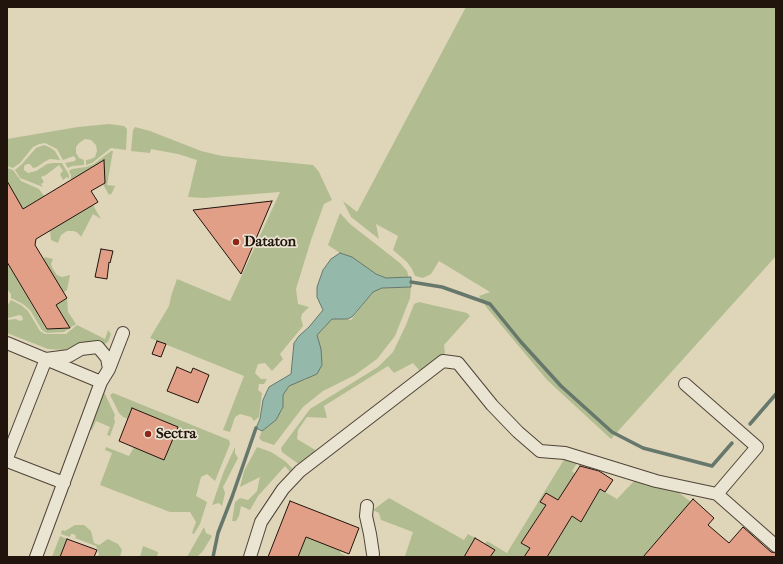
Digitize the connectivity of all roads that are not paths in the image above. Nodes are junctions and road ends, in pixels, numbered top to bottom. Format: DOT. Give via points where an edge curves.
graph roads {
  1 [pos="123,333"];
  2 [pos="7,343"];
  3 [pos="46,359"];
  4 [pos="109,369"];
  5 [pos="101,382"];
  6 [pos="684,384"];
  7 [pos="7,458"];
  8 [pos="7,462"];
  9 [pos="64,483"];
  10 [pos="717,494"];
  11 [pos="367,506"];
  12 [pos="776,546"];
  13 [pos="373,554"];
  14 [pos="36,557"];
  15 [pos="250,557"];
  1 -- 4 [label="lane"];
  2 -- 3 [label="lane"];
  3 -- 4 [label="lane" via="69,356 81,349 98,347 107,358"];
  3 -- 5 [label="lane"];
  3 -- 7 [label="lane"];
  4 -- 5 [label="lane"];
  5 -- 9 [label="lane"];
  6 -- 10 [label="lane" via="757,448"];
  8 -- 9 [label="lane"];
  9 -- 14 [label="lane"];
  10 -- 12 [label="lane"];
  10 -- 15 [label="lane" via="684,491 565,454 540,451 492,405 458,363 443,361 300,471 283,489 261,522"];
  11 -- 13 [label="lane" via="366,516"];
}
